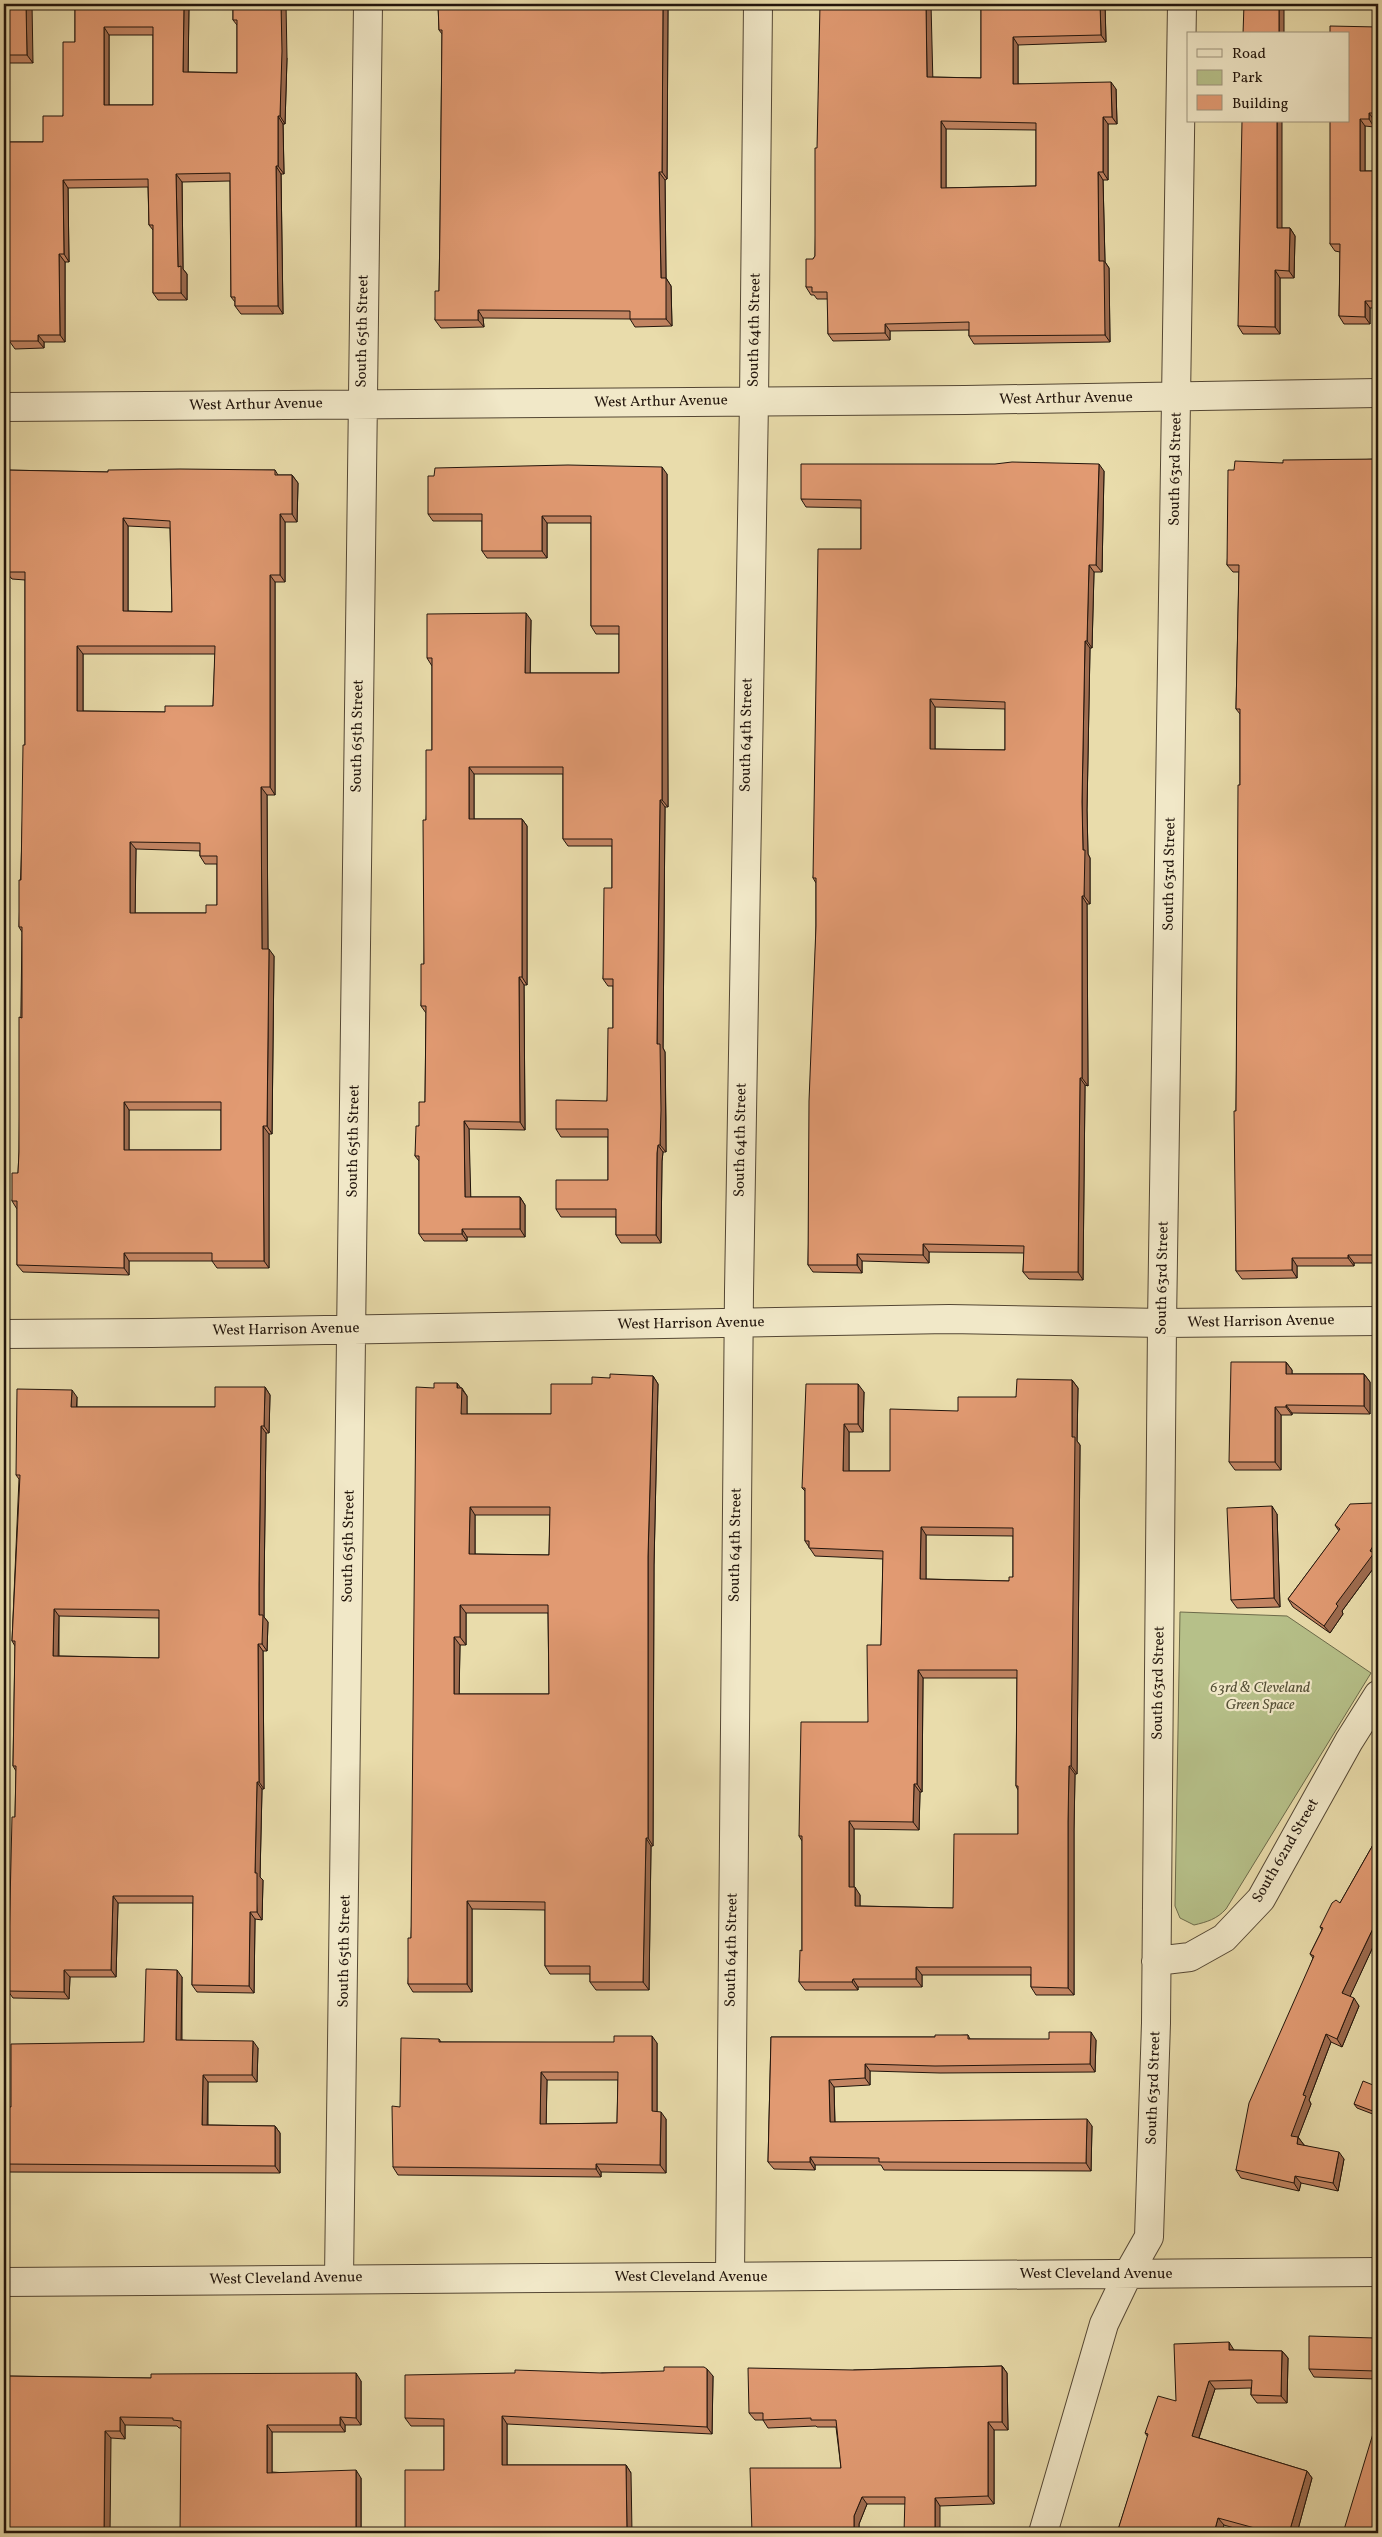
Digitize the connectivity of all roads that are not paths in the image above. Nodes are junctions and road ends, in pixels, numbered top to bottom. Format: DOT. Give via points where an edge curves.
graph roads {
  1 [pos="368,4"];
  2 [pos="758,4"];
  3 [pos="1182,4"];
  4 [pos="1378,393"];
  5 [pos="1177,397"];
  6 [pos="754,401"];
  7 [pos="362,403"];
  8 [pos="4,407"];
  9 [pos="1378,1321"];
  10 [pos="1162,1323"];
  11 [pos="739,1324"];
  12 [pos="351,1328"];
  13 [pos="4,1334"];
  14 [pos="1378,1695"];
  15 [pos="1156,1961"];
  16 [pos="1378,2272"];
  17 [pos="1128,2274"];
  18 [pos="730,2276"];
  19 [pos="339,2279"];
  20 [pos="4,2282"];
  21 [pos="1043,2533"];
  1 -- 7 [label="street, South 65th Street"];
  2 -- 6 [label="street, South 64th Street"];
  3 -- 5 [label="street, South 63rd Street"];
  4 -- 5 [label="street, West Arthur Avenue"];
  5 -- 6 [label="street, West Arthur Avenue"];
  5 -- 10 [label="street, South 63rd Street"];
  6 -- 7 [label="street, West Arthur Avenue"];
  6 -- 11 [label="street, South 64th Street"];
  7 -- 8 [label="street, West Arthur Avenue"];
  7 -- 12 [label="street, South 65th Street"];
  9 -- 10 [label="street, West Harrison Avenue"];
  10 -- 11 [label="street, West Harrison Avenue" via="949,1319"];
  10 -- 15 [label="street, South 63rd Street"];
  11 -- 12 [label="street, West Harrison Avenue"];
  11 -- 18 [label="street, South 64th Street"];
  12 -- 13 [label="street, West Harrison Avenue"];
  12 -- 19 [label="street, South 65th Street"];
  14 -- 15 [label="street, South 62nd Street" via="1261,1899 1224,1938 1190,1957"];
  15 -- 17 [label="street, South 63rd Street" via="1149,2237"];
  16 -- 17 [label="street, West Cleveland Avenue"];
  17 -- 18 [label="street, West Cleveland Avenue"];
  17 -- 21 [label="street, South 63rd Street" via="1104,2324"];
  18 -- 19 [label="street, West Cleveland Avenue"];
  19 -- 20 [label="street, West Cleveland Avenue"];
}
